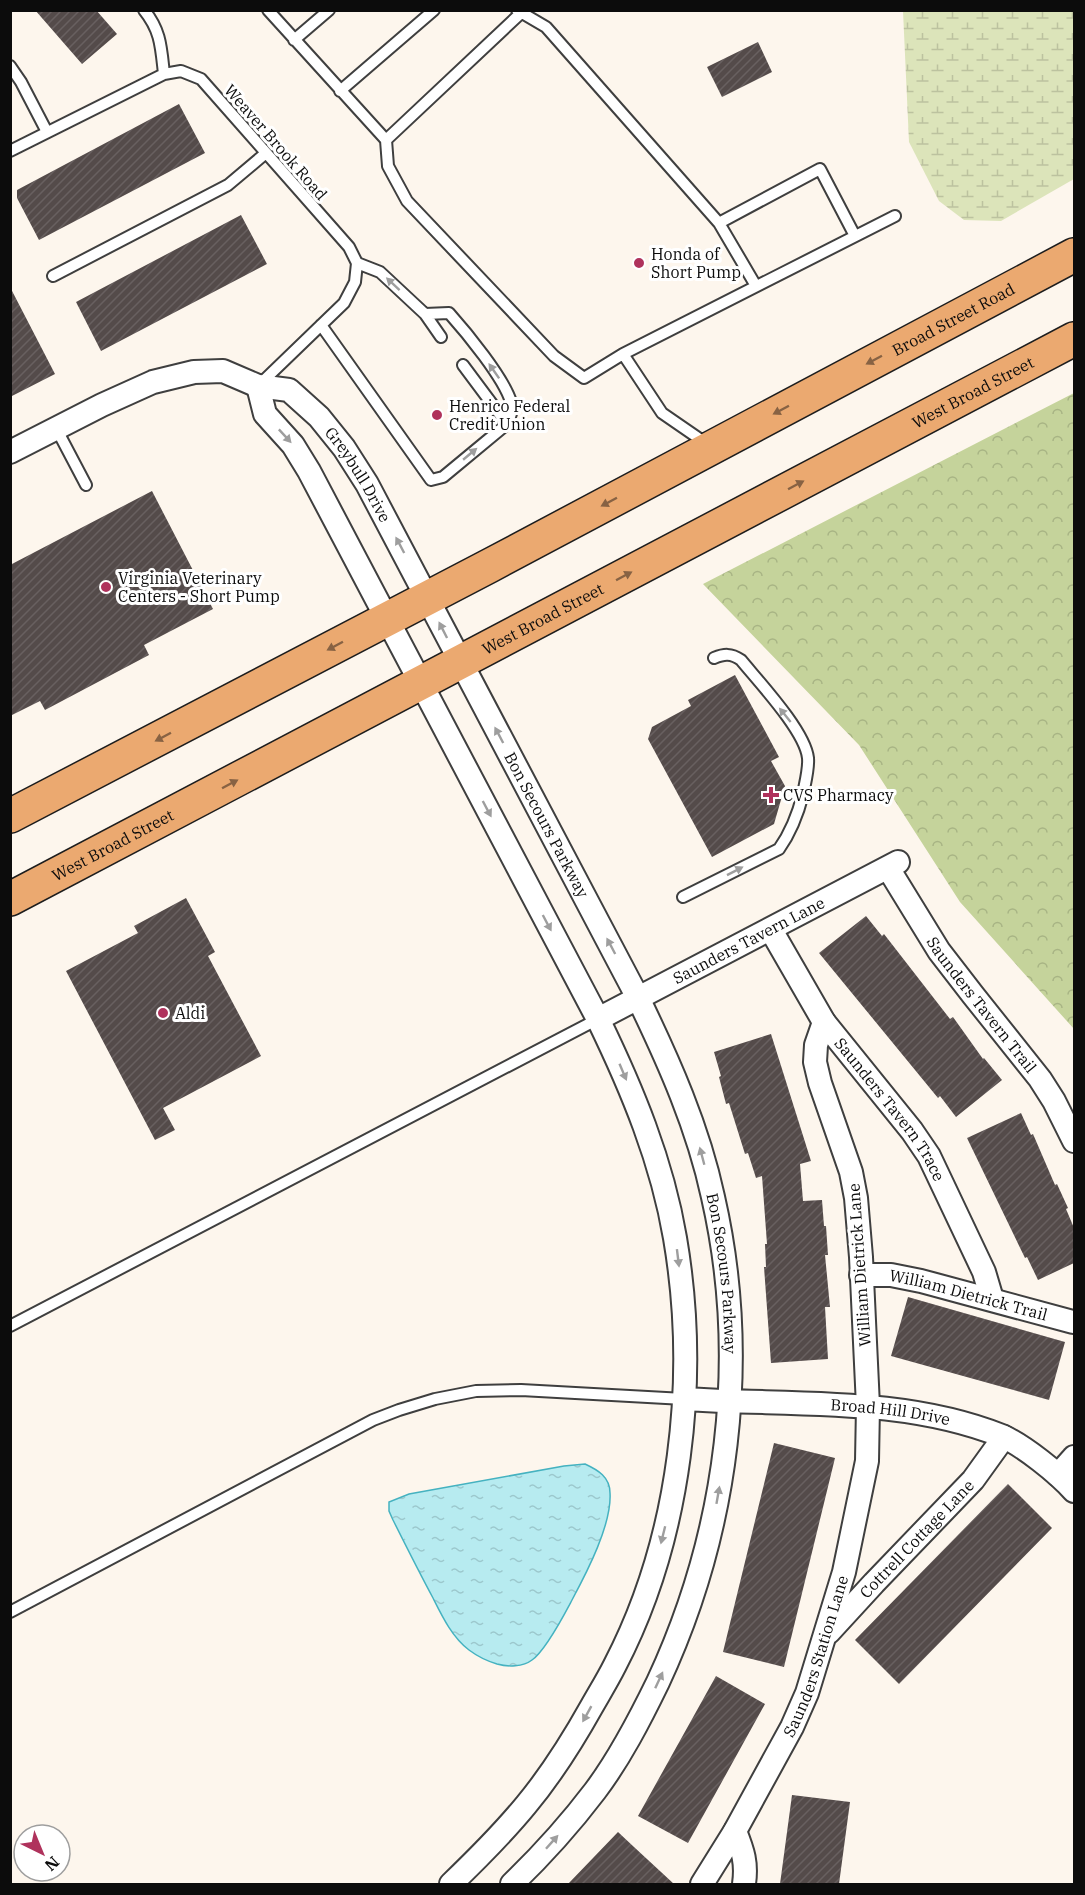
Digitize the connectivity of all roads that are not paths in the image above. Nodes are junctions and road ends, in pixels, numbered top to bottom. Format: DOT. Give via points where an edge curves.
graph roads {
  1 [pos="144,10"];
  2 [pos="268,10"];
  3 [pos="329,10"];
  4 [pos="434,10"];
  5 [pos="519,11"];
  6 [pos="294,40"];
  7 [pos="10,66"];
  8 [pos="164,74"];
  9 [pos="340,91"];
  10 [pos="47,132"];
  11 [pos="386,141"];
  12 [pos="10,151"];
  13 [pos="266,153"];
  14 [pos="895,216"];
  15 [pos="718,223"];
  16 [pos="855,236"];
  17 [pos="1074,255"];
  18 [pos="357,263"];
  19 [pos="53,276"];
  20 [pos="756,286"];
  21 [pos="425,314"];
  22 [pos="321,325"];
  23 [pos="441,336"];
  24 [pos="1074,339"];
  25 [pos="623,354"];
  26 [pos="463,365"];
  27 [pos="258,386"];
  28 [pos="507,424"];
  29 [pos="56,428"];
  30 [pos="712,447"];
  31 [pos="10,452"];
  32 [pos="86,485"];
  33 [pos="427,597"];
  34 [pos="387,619"];
  35 [pos="714,658"];
  36 [pos="460,662"];
  37 [pos="421,683"];
  38 [pos="10,816"];
  39 [pos="893,865"];
  40 [pos="683,897"];
  41 [pos="10,899"];
  42 [pos="771,930"];
  43 [pos="638,998"];
  44 [pos="598,1019"];
  45 [pos="824,1022"];
  46 [pos="1074,1141"];
  47 [pos="861,1275"];
  48 [pos="992,1299"];
  49 [pos="1073,1322"];
  50 [pos="10,1326"];
  51 [pos="684,1400"];
  52 [pos="730,1402"];
  53 [pos="868,1406"];
  54 [pos="1004,1437"];
  55 [pos="1074,1457"];
  56 [pos="1058,1475"];
  57 [pos="1074,1491"];
  58 [pos="10,1612"];
  59 [pos="825,1637"];
  60 [pos="735,1831"];
  61 [pos="451,1884"];
  62 [pos="512,1884"];
  63 [pos="702,1884"];
  64 [pos="744,1884"];
  1 -- 8 [label="lane" via="160,40"];
  2 -- 6 [label="lane"];
  3 -- 6 [label="lane"];
  4 -- 9 [label="lane"];
  5 -- 11 [label="lane"];
  5 -- 15 [label="lane" via="546,27"];
  6 -- 9 [label="lane"];
  7 -- 10 [label="lane"];
  8 -- 10 [label="lane, Weaver Brook Road"];
  8 -- 13 [label="lane, Weaver Brook Road" via="181,71 201,79"];
  9 -- 11 [label="lane"];
  10 -- 12 [label="lane, Weaver Brook Road"];
  11 -- 25 [label="lane" via="388,166 407,201 554,356 584,378"];
  13 -- 18 [label="lane, Weaver Brook Road" via="349,247"];
  13 -- 19 [label="lane" via="228,185"];
  14 -- 16 [label="lane"];
  15 -- 16 [label="lane" via="820,168"];
  15 -- 20 [label="lane"];
  16 -- 20 [label="lane"];
  17 -- 30 [label="main road, Broad Street Road, one-way"];
  21 -- 18 [label="lane, one-way" via="380,272"];
  18 -- 22 [label="lane" via="355,282 344,303"];
  20 -- 25 [label="lane"];
  21 -- 23 [label="lane"];
  28 -- 21 [label="lane, one-way" via="511,402 489,364 448,313"];
  22 -- 27 [label="lane"];
  22 -- 28 [label="lane, one-way" via="431,480 443,477"];
  36 -- 24 [label="main road, West Broad Street, one-way"];
  25 -- 30 [label="lane" via="662,413"];
  26 -- 28 [label="lane"];
  27 -- 29 [label="street, Greybull Drive" via="223,371 194,372 153,382"];
  33 -- 27 [label="street, Greybull Drive, one-way" via="368,484 344,448 319,417 289,390"];
  27 -- 34 [label="street, one-way" via="265,414 293,445 309,471"];
  29 -- 31 [label="street, Greybull Drive"];
  29 -- 32 [label="lane"];
  30 -- 33 [label="main road, one-way"];
  33 -- 34 [label="main road"];
  36 -- 33 [label="street, Greybull Drive, one-way"];
  34 -- 37 [label="street"];
  34 -- 38 [label="main road, one-way"];
  40 -- 35 [label="lane, one-way" via="779,849 796,817 806,779 808,758 797,729 741,660 733,655"];
  36 -- 37 [label="main road, West Broad Street"];
  43 -- 36 [label="street, Bon Secours Parkway, one-way"];
  41 -- 37 [label="main road, West Broad Street, one-way"];
  37 -- 44 [label="street, one-way"];
  39 -- 42 [label="street, Saunders Tavern Lane"];
  39 -- 46 [label="street, Saunders Tavern Trail" via="939,951 1040,1079"];
  42 -- 43 [label="street, Saunders Tavern Lane"];
  42 -- 45 [label="street, Saunders Tavern Trace"];
  43 -- 44 [label="street, Saunders Tavern Lane"];
  52 -- 43 [label="street, Bon Secours Parkway, one-way" via="727,1283 713,1197 685,1104"];
  44 -- 50 [label="lane"];
  44 -- 51 [label="street, one-way" via="622,1068 664,1186 680,1275 685,1332"];
  45 -- 47 [label="street, William Dietrick Lane" via="815,1062 851,1172"];
  45 -- 48 [label="street, Saunders Tavern Trace" via="929,1156 984,1272"];
  47 -- 48 [label="street, William Dietrick Trail" via="891,1275"];
  47 -- 53 [label="street, William Dietrick Lane"];
  48 -- 49 [label="street, William Dietrick Trail"];
  51 -- 52 [label="street, Broad Hill Drive"];
  51 -- 58 [label="lane" via="476,1391 399,1410 373,1420"];
  51 -- 61 [label="street, one-way" via="677,1466 663,1536 616,1664 573,1741 527,1804"];
  52 -- 53 [label="street, Broad Hill Drive"];
  62 -- 52 [label="street, Bon Secours Parkway, one-way" via="596,1789 646,1707 666,1664 698,1580 714,1518"];
  53 -- 54 [label="street, Broad Hill Drive" via="955,1421"];
  53 -- 59 [label="street, Saunders Station Lane" via="867,1461 844,1572"];
  54 -- 56 [label="street, Broad Hill Drive"];
  54 -- 59 [label="street, Cottrell Cottage Lane" via="973,1480"];
  55 -- 56 [label="street"];
  56 -- 57 [label="street, Broad Hill Drive"];
  59 -- 60 [label="street, Saunders Station Lane" via="792,1727"];
  60 -- 63 [label="street, Saunders Station Lane"];
  60 -- 64 [label="street" via="746,1866"];
}
